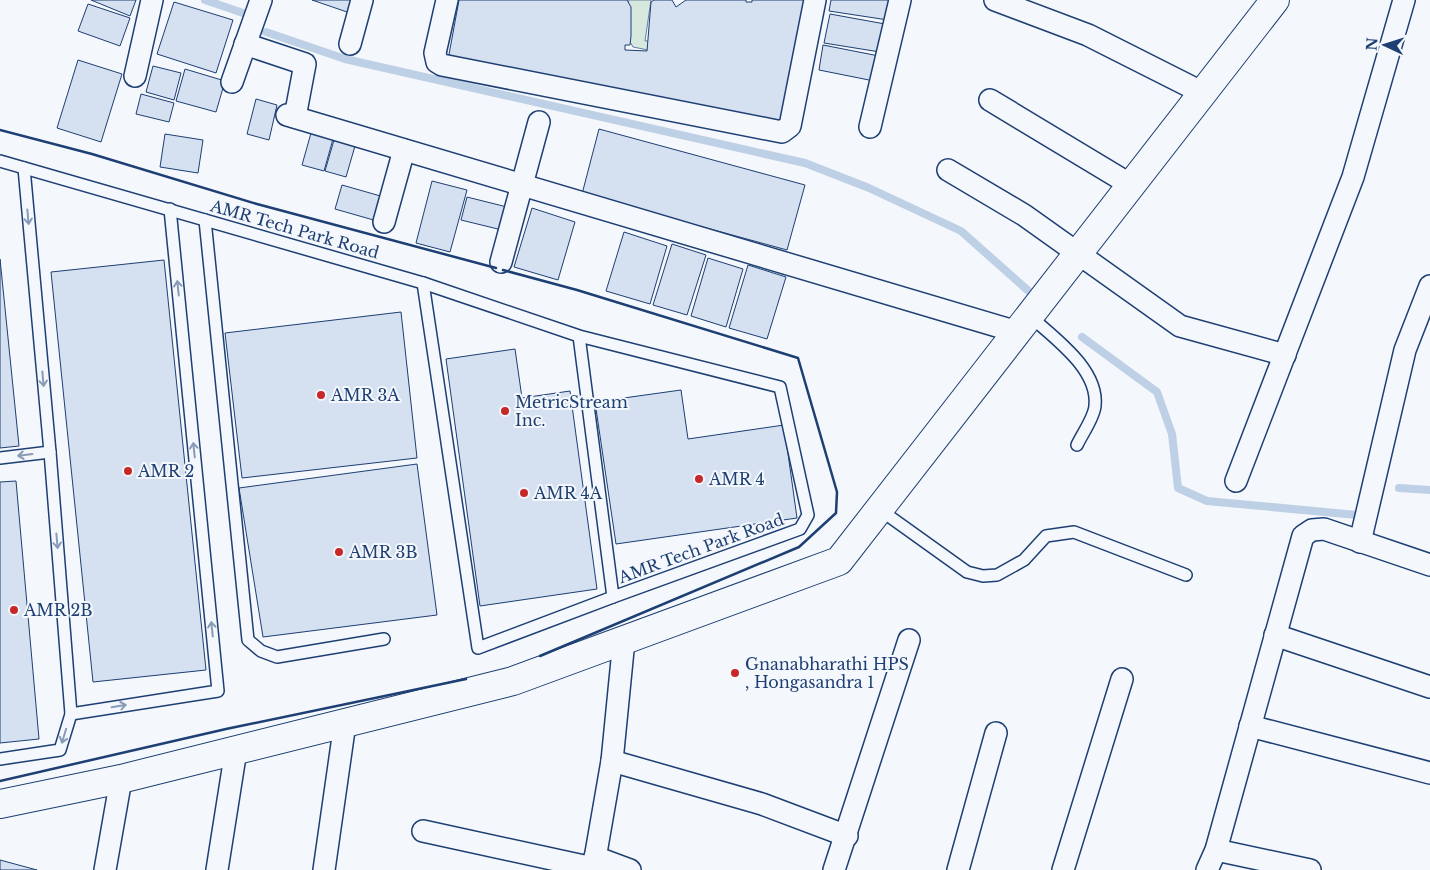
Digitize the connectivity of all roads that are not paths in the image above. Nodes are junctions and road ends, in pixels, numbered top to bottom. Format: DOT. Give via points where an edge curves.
graph roads {
  1 [pos="152,0"];
  2 [pos="261,0"];
  3 [pos="362,0"];
  4 [pos="447,0"];
  5 [pos="814,0"];
  6 [pos="900,0"];
  7 [pos="995,0"];
  8 [pos="1275,0"];
  9 [pos="1404,0"];
  10 [pos="245,44"];
  11 [pos="350,44"];
  12 [pos="135,76"];
  13 [pos="232,82"];
  14 [pos="1203,93"];
  15 [pos="990,100"];
  16 [pos="539,122"];
  17 [pos="870,127"];
  18 [pos="404,150"];
  19 [pos="0,161"];
  20 [pos="24,168"];
  21 [pos="948,170"];
  22 [pos="522,185"];
  23 [pos="1131,185"];
  24 [pos="170,209"];
  25 [pos="205,220"];
  26 [pos="384,222"];
  27 [pos="1077,254"];
  28 [pos="501,262"];
  29 [pos="423,283"];
  30 [pos="1430,286"];
  31 [pos="1023,324"];
  32 [pos="579,336"];
  33 [pos="1284,355"];
  34 [pos="1077,445"];
  35 [pos="50,452"];
  36 [pos="0,458"];
  37 [pos="1236,481"];
  38 [pos="879,509"];
  39 [pos="1360,542"];
  40 [pos="1430,565"];
  41 [pos="1186,574"];
  42 [pos="613,597"];
  43 [pos="1275,635"];
  44 [pos="384,639"];
  45 [pos="624,640"];
  46 [pos="910,640"];
  47 [pos="1122,679"];
  48 [pos="1430,687"];
  49 [pos="71,714"];
  50 [pos="345,723"];
  51 [pos="1250,726"];
  52 [pos="996,733"];
  53 [pos="236,750"];
  54 [pos="0,759"];
  55 [pos="612,761"];
  56 [pos="1430,773"];
  57 [pos="121,779"];
  58 [pos="0,804"];
  59 [pos="423,832"];
  60 [pos="846,836"];
  61 [pos="1216,850"];
  62 [pos="594,865"];
  63 [pos="105,870"];
  64 [pos="217,870"];
  65 [pos="324,870"];
  66 [pos="630,870"];
  67 [pos="834,870"];
  68 [pos="958,870"];
  69 [pos="1063,870"];
  70 [pos="1207,870"];
  71 [pos="1310,870"];
  1 -- 12 [label="street"];
  2 -- 10 [label="street"];
  3 -- 11 [label="street"];
  4 -- 5 [label="street" via="435,54 437,62 442,65 782,132 790,126"];
  6 -- 17 [label="street"];
  7 -- 14 [label="street" via="1088,35"];
  8 -- 14 [label="street"];
  9 -- 33 [label="street" via="1353,177"];
  10 -- 13 [label="street"];
  10 -- 18 [label="street" via="305,64 291,116"];
  14 -- 23 [label="street"];
  15 -- 23 [label="street"];
  16 -- 22 [label="street"];
  18 -- 22 [label="street"];
  18 -- 26 [label="street"];
  19 -- 20 [label="lane, AMR Tech Park Road"];
  20 -- 24 [label="lane, AMR Tech Park Road"];
  20 -- 35 [label="lane, one-way"];
  21 -- 27 [label="street" via="1024,215"];
  22 -- 28 [label="street"];
  22 -- 31 [label="street"];
  23 -- 27 [label="street"];
  24 -- 25 [label="lane, AMR Tech Park Road"];
  49 -- 24 [label="lane, one-way" via="218,691"];
  25 -- 29 [label="lane, AMR Tech Park Road"];
  25 -- 44 [label="lane" via="248,640 260,651 277,657"];
  27 -- 31 [label="street"];
  27 -- 33 [label="street" via="1180,326"];
  29 -- 32 [label="lane, AMR Tech Park Road"];
  29 -- 42 [label="lane" via="478,648"];
  30 -- 39 [label="street" via="1405,350"];
  31 -- 34 [label="lane" via="1080,362 1092,385 1095,407"];
  31 -- 38 [label="street"];
  32 -- 42 [label="lane, AMR Tech Park Road"];
  32 -- 42 [label="lane, AMR Tech Park Road" via="780,388 808,516 800,529"];
  33 -- 37 [label="street"];
  35 -- 36 [label="lane, one-way"];
  35 -- 49 [label="lane, one-way"];
  38 -- 41 [label="lane" via="967,572 983,576 997,575 1024,560 1046,536 1074,532"];
  38 -- 45 [label="street" via="838,561"];
  39 -- 40 [label="street"];
  39 -- 43 [label="street" via="1324,529 1312,530 1303,536"];
  43 -- 48 [label="street"];
  43 -- 51 [label="street"];
  45 -- 50 [label="street" via="513,681"];
  45 -- 55 [label="street"];
  46 -- 60 [label="street"];
  47 -- 69 [label="street"];
  49 -- 54 [label="lane, one-way" via="60,750"];
  50 -- 53 [label="street"];
  50 -- 65 [label="street"];
  51 -- 56 [label="street"];
  51 -- 61 [label="street"];
  52 -- 68 [label="street"];
  53 -- 57 [label="street"];
  53 -- 64 [label="street"];
  55 -- 60 [label="street" via="762,804"];
  55 -- 62 [label="street"];
  57 -- 58 [label="street"];
  57 -- 63 [label="street"];
  59 -- 62 [label="street"];
  60 -- 67 [label="street"];
  61 -- 70 [label="street"];
  61 -- 71 [label="street"];
  62 -- 66 [label="street"];
}
